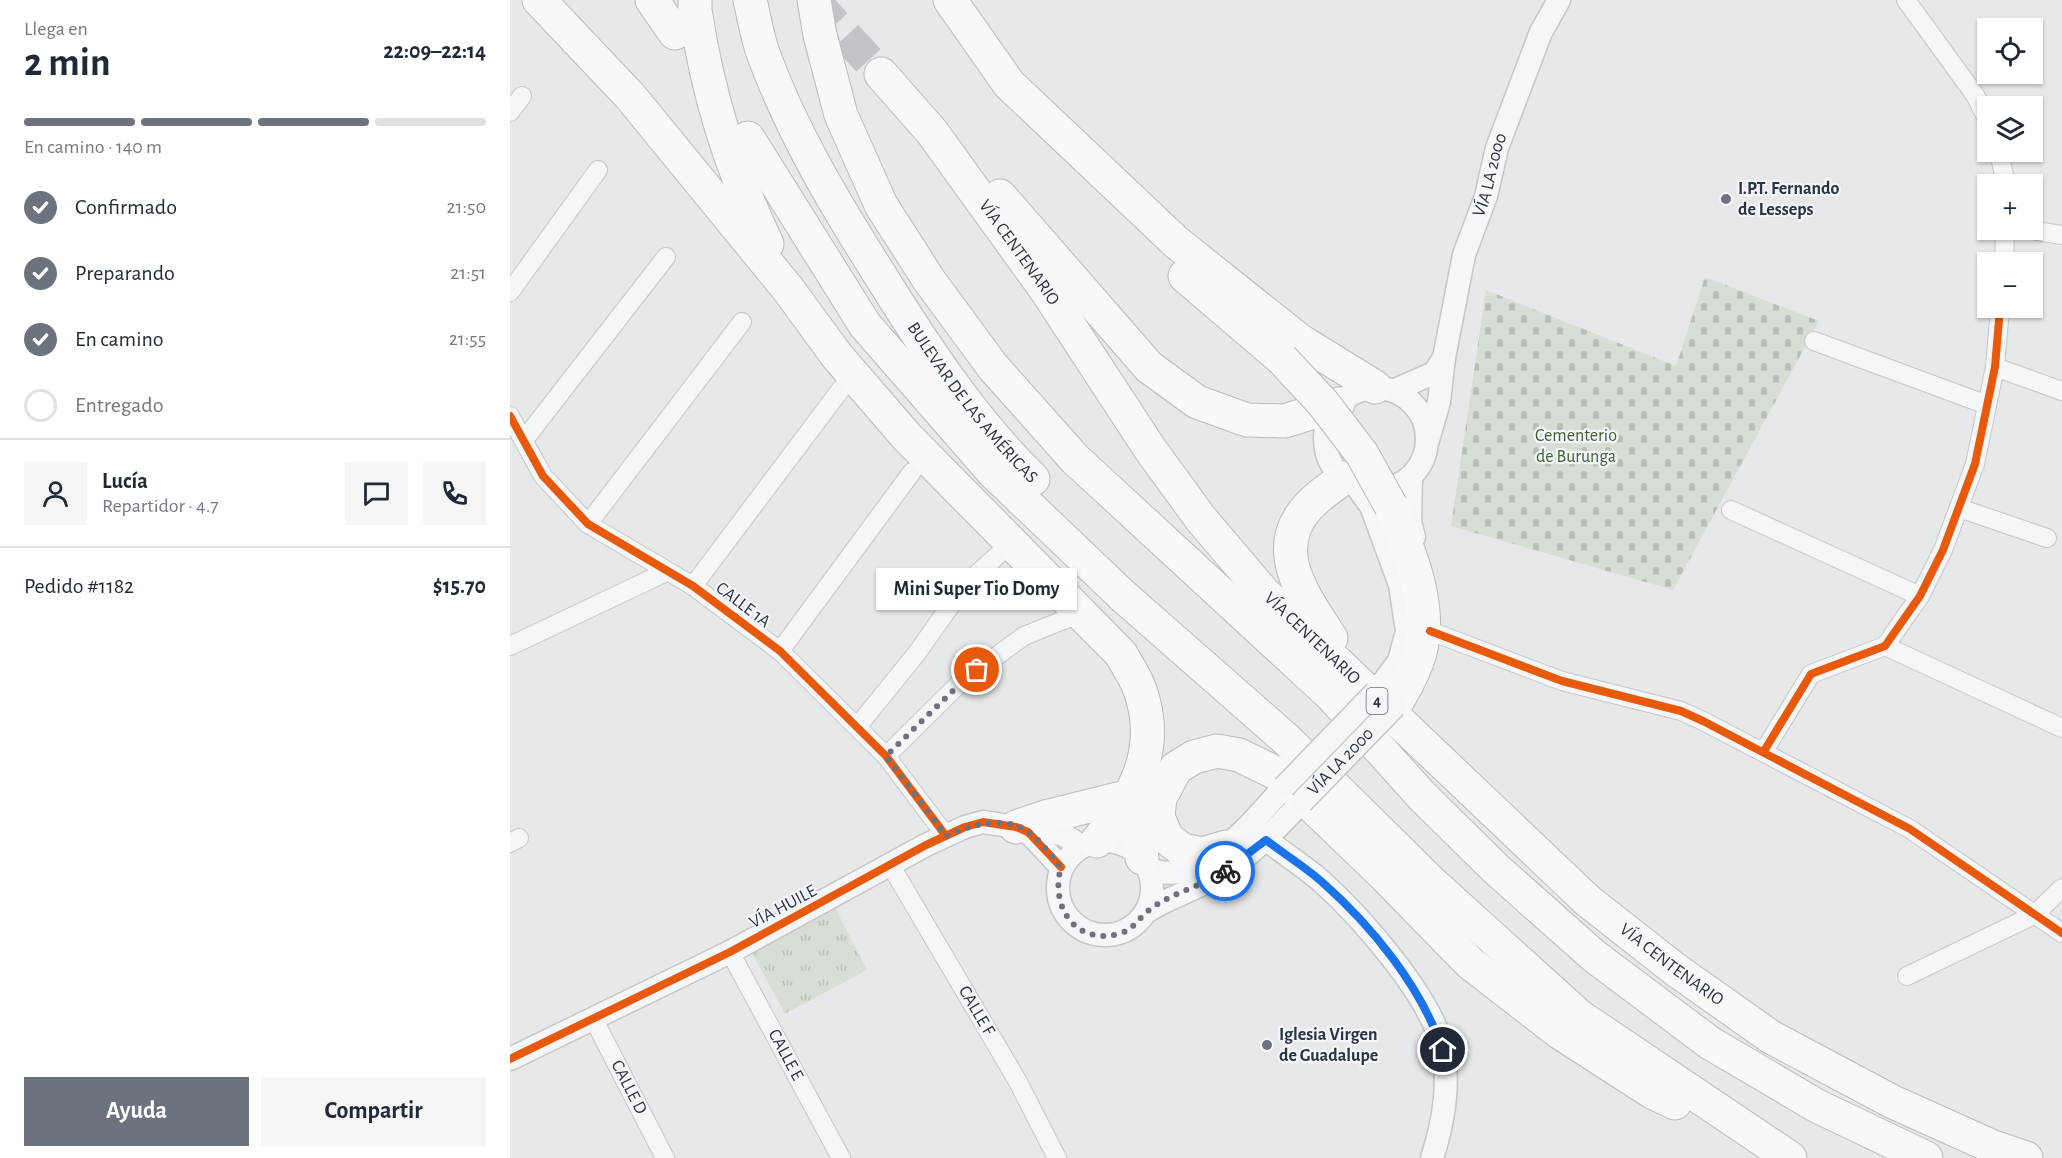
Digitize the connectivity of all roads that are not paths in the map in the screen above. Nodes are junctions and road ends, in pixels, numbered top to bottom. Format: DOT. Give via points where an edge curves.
graph roads {
  1 [pos="539,0"];
  2 [pos="652,0"];
  3 [pos="696,0"];
  4 [pos="750,0"];
  5 [pos="814,0"];
  6 [pos="951,0"];
  7 [pos="1559,0"];
  8 [pos="1906,0"];
  9 [pos="675,33"];
  10 [pos="881,74"];
  11 [pos="1009,84"];
  12 [pos="522,96"];
  13 [pos="1977,99"];
  14 [pos="510,112"];
  15 [pos="932,132"];
  16 [pos="747,138"];
  17 [pos="598,170"];
  18 [pos="2043,232"];
  19 [pos="2062,235"];
  20 [pos="666,257"];
  21 [pos="789,289"];
  22 [pos="510,292"];
  23 [pos="1999,318"];
  24 [pos="742,322"];
  25 [pos="1814,341"];
  26 [pos="1444,358"];
  27 [pos="1995,367"];
  28 [pos="841,389"];
  29 [pos="1385,389"];
  30 [pos="2062,391"];
  31 [pos="1338,404"];
  32 [pos="1987,405"];
  33 [pos="510,418"];
  34 [pos="525,440"];
  35 [pos="1428,440"];
  36 [pos="912,472"];
  37 [pos="1411,478"];
  38 [pos="1350,482"];
  39 [pos="1959,508"];
  40 [pos="1731,510"];
  41 [pos="588,524"];
  42 [pos="2047,538"];
  43 [pos="998,555"];
  44 [pos="666,572"];
  45 [pos="693,586"];
  46 [pos="1920,596"];
  47 [pos="1076,615"];
  48 [pos="1430,631"];
  49 [pos="510,646"];
  50 [pos="1885,646"];
  51 [pos="780,651"];
  52 [pos="1378,695"];
  53 [pos="857,727"];
  54 [pos="2062,728"];
  55 [pos="1287,740"];
  56 [pos="1764,751"];
  57 [pos="886,756"];
  58 [pos="1145,797"];
  59 [pos="1022,829"];
  60 [pos="946,836"];
  61 [pos="1266,840"];
  62 [pos="1089,844"];
  63 [pos="1226,847"];
  64 [pos="1145,863"];
  65 [pos="891,866"];
  66 [pos="1061,867"];
  67 [pos="2062,888"];
  68 [pos="1146,912"];
  69 [pos="2034,915"];
  70 [pos="2062,933"];
  71 [pos="730,952"];
  72 [pos="1907,976"];
  73 [pos="593,1018"];
  74 [pos="510,1059"];
  75 [pos="665,1158"];
  76 [pos="841,1158"];
  77 [pos="1058,1158"];
  78 [pos="1432,1158"];
  79 [pos="1789,1158"];
  80 [pos="1926,1158"];
  81 [pos="2026,1158"];
  1 -- 21 [label="highway" via="630,96"];
  2 -- 9 [label="highway"];
  3 -- 21 [label="highway" via="704,69 720,129 752,213"];
  4 -- 55 [label="highway, BULEVAR DE LAS AMÉRICAS" via="762,51 799,139 927,349 1008,454"];
  5 -- 80 [label="highway" via="841,115 881,205 929,280 993,367 1075,459 1331,695 1422,796 1594,956 1710,1043 1817,1106"];
  6 -- 11 [label="highway"];
  7 -- 26 [label="street, VÍA LA 2000" via="1541,32 1497,148 1486,196 1464,255"];
  8 -- 13 [label="street"];
  10 -- 15 [label="highway, VÍA CENTENARIO / 4"];
  11 -- 29 [label="highway" via="1176,242 1299,340"];
  11 -- 52 [label="highway, bridge" via="1082,177 1162,256 1282,359 1362,453 1405,542 1423,604 1422,644"];
  12 -- 14 [label="street"];
  15 -- 31 [label="highway" via="1005,200 1149,367 1197,402 1247,420 1285,421"];
  15 -- 52 [label="highway, VÍA CENTENARIO / 4" via="1046,290 1201,519 1264,593"];
  16 -- 55 [label="highway" via="865,325 993,472 1124,596"];
  17 -- 22 [label="street"];
  18 -- 19 [label="street"];
  20 -- 34 [label="street"];
  21 -- 58 [label="highway" via="837,356 908,437 1121,654 1140,689 1147,719"];
  23 -- 27 [label="street"];
  24 -- 41 [label="street"];
  25 -- 32 [label="street"];
  26 -- 29 [label="street" via="1434,373"];
  26 -- 35 [label="street, VÍA LA 2000" via="1439,402"];
  27 -- 30 [label="street"];
  27 -- 32 [label="street"];
  28 -- 45 [label="street"];
  29 -- 31 [label="street" via="1355,391"];
  29 -- 35 [label="street" via="1413,402 1424,419"];
  31 -- 38 [label="street" via="1327,425 1326,450 1332,465"];
  32 -- 39 [label="street" via="1975,464"];
  33 -- 34 [label="street, CALLE 1A"];
  34 -- 41 [label="street, CALLE 1A" via="543,476"];
  35 -- 37 [label="street" via="1423,461"];
  36 -- 51 [label="street"];
  37 -- 38 [label="street" via="1376,491"];
  37 -- 48 [label="street, VÍA LA 2000" via="1410,522 1428,590"];
  38 -- 52 [label="street, VÍA LA 2000" via="1371,506 1400,585 1407,631 1399,661"];
  38 -- 52 [label="highway" via="1306,508 1293,534 1294,577 1302,596"];
  39 -- 42 [label="street"];
  39 -- 46 [label="street"];
  40 -- 46 [label="street"];
  41 -- 44 [label="street, CALLE 1A"];
  43 -- 53 [label="street" via="965,585"];
  44 -- 45 [label="street, CALLE 1A"];
  44 -- 49 [label="street"];
  45 -- 51 [label="street, CALLE 1A"];
  46 -- 50 [label="street"];
  47 -- 57 [label="street" via="1024,636 962,682"];
  48 -- 52 [label="street, VÍA LA 2000" via="1429,651 1416,681"];
  48 -- 56 [label="street" via="1562,681 1681,711"];
  50 -- 54 [label="street"];
  50 -- 56 [label="street" via="1811,674"];
  51 -- 53 [label="street, CALLE 1A"];
  52 -- 61 [label="street, VÍA LA 2000, bridge" via="1302,802"];
  52 -- 63 [label="street, VÍA LA 2000, bridge"];
  52 -- 81 [label="highway, VÍA CENTENARIO / 4" via="1588,901 1676,970 1771,1037 1893,1102"];
  53 -- 57 [label="street, CALLE 1A"];
  55 -- 79 [label="highway" via="1431,882 1579,1016"];
  56 -- 69 [label="street" via="1910,829"];
  57 -- 60 [label="street, CALLE 1A"];
  58 -- 59 [label="highway" via="1045,817"];
  58 -- 62 [label="highway"];
  58 -- 63 [label="highway" via="1167,838 1182,850 1202,854"];
  58 -- 64 [label="highway" via="1148,801 1137,833"];
  58 -- 79 [label="highway" via="1176,768 1194,757 1217,751 1239,755 1280,776 1470,963 1559,1032 1652,1092"];
  59 -- 60 [label="street, VÍA HUILE" via="983,822"];
  59 -- 62 [label="street, VÍA HUILE" via="1068,835"];
  59 -- 66 [label="street"];
  60 -- 65 [label="street, VÍA HUILE"];
  61 -- 68 [label="street, VÍA LA 2000" via="1209,881"];
  61 -- 78 [label="street" via="1350,908 1419,996 1434,1023 1443,1050 1446,1088 1443,1125"];
  62 -- 64 [label="street" via="1114,841 1129,847"];
  62 -- 66 [label="street"];
  63 -- 64 [label="street, VÍA LA 2000" via="1184,872 1169,875"];
  64 -- 68 [label="street" via="1152,883 1152,898"];
  65 -- 71 [label="street, VÍA HUILE"];
  65 -- 77 [label="street, CALLE F" via="1017,1080"];
  66 -- 68 [label="street" via="1058,899 1065,914 1090,934 1122,933 1136,925"];
  67 -- 69 [label="street"];
  69 -- 70 [label="street"];
  69 -- 72 [label="street"];
  71 -- 73 [label="street, VÍA HUILE"];
  71 -- 76 [label="street, CALLE E"];
  73 -- 74 [label="street, VÍA HUILE"];
  73 -- 75 [label="street, CALLE D"];
}
